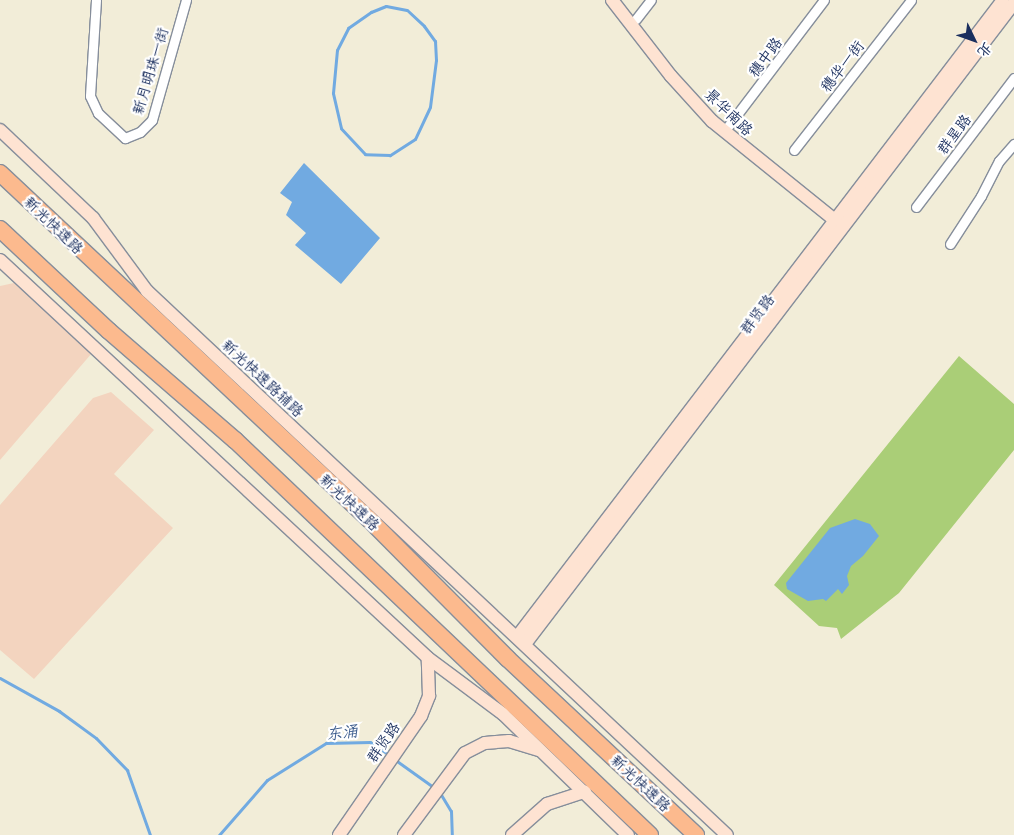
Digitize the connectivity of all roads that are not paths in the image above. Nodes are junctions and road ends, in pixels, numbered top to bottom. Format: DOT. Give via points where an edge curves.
graph roads {
  1 [pos="96,0"];
  2 [pos="186,0"];
  3 [pos="612,0"];
  4 [pos="650,0"];
  5 [pos="824,0"];
  6 [pos="911,0"];
  7 [pos="1004,0"];
  8 [pos="1014,3"];
  9 [pos="636,19"];
  10 [pos="1014,78"];
  11 [pos="726,129"];
  12 [pos="0,130"];
  13 [pos="1014,144"];
  14 [pos="794,150"];
  15 [pos="0,173"];
  16 [pos="916,207"];
  17 [pos="839,224"];
  18 [pos="0,228"];
  19 [pos="950,244"];
  20 [pos="0,260"];
  21 [pos="611,519"];
  22 [pos="521,641"];
  23 [pos="428,658"];
  24 [pos="542,751"];
  25 [pos="585,792"];
  26 [pos="339,835"];
  27 [pos="404,835"];
  28 [pos="512,835"];
  29 [pos="628,835"];
  30 [pos="650,835"];
  31 [pos="696,835"];
  32 [pos="727,835"];
  1 -- 2 [label="street, 新月明珠一街" via="90,96 98,113 125,138 140,132 152,120"];
  3 -- 17 [label="main road, 景华南路" via="671,76 712,121"];
  4 -- 9 [label="street"];
  5 -- 11 [label="street, 穗中路"];
  6 -- 14 [label="street, 穗华一街"];
  7 -- 17 [label="main road, 群贤路"];
  8 -- 17 [label="main road, 群贤路"];
  10 -- 16 [label="street, 群星路"];
  12 -- 22 [label="main road, 新光快速路辅路" via="87,212 147,291"];
  13 -- 19 [label="street" via="999,161"];
  15 -- 31 [label="highway, 新光快速路" via="369,519 507,658"];
  17 -- 21 [label="main road, 群贤路"];
  17 -- 22 [label="main road, 群贤路"];
  18 -- 30 [label="highway" via="108,331 235,440"];
  20 -- 23 [label="main road"];
  22 -- 32 [label="main road, 新光快速路辅路"];
  23 -- 24 [label="main road" via="503,714"];
  23 -- 26 [label="main road, 群贤路" via="430,696 421,716"];
  24 -- 25 [label="main road"];
  24 -- 27 [label="main road" via="510,741 485,743 465,753"];
  25 -- 28 [label="main road" via="547,804"];
  25 -- 29 [label="main road"];
}
